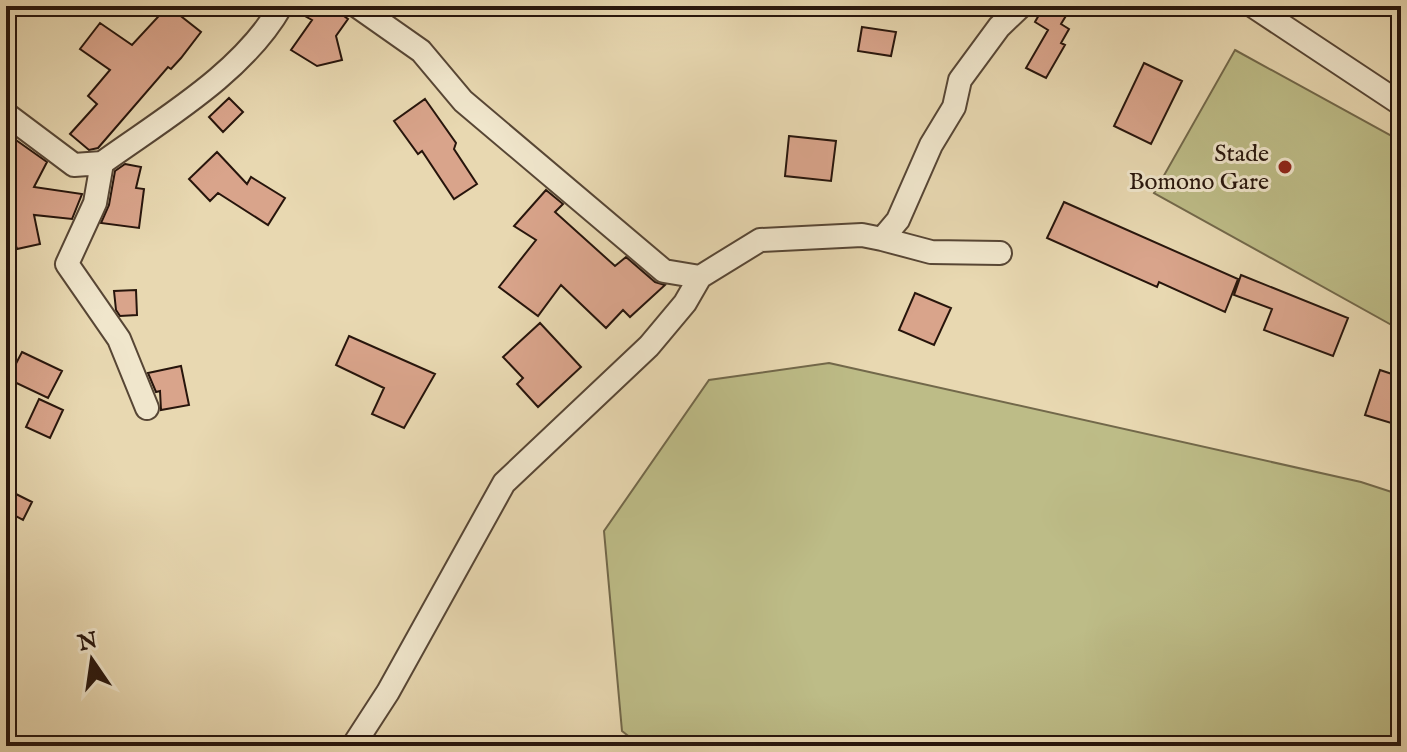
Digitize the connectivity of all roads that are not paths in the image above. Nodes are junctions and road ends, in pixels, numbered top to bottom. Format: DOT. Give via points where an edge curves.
graph roads {
  1 [pos="281,6"];
  2 [pos="357,6"];
  3 [pos="1021,6"];
  4 [pos="1253,6"];
  5 [pos="1401,104"];
  6 [pos="6,114"];
  7 [pos="102,163"];
  8 [pos="882,239"];
  9 [pos="1000,253"];
  10 [pos="700,277"];
  11 [pos="147,408"];
  12 [pos="353,746"];
  1 -- 7 [label="street" via="230,65"];
  2 -- 10 [label="street" via="421,51 463,101 664,271"];
  3 -- 8 [label="street" via="960,80 954,107 898,220"];
  4 -- 5 [label="street"];
  6 -- 7 [label="street" via="74,165"];
  7 -- 11 [label="street" via="95,203 67,264 119,339"];
  8 -- 9 [label="street" via="931,252"];
  8 -- 10 [label="street" via="862,235 760,240"];
  10 -- 12 [label="street" via="649,346 504,483"];
}
